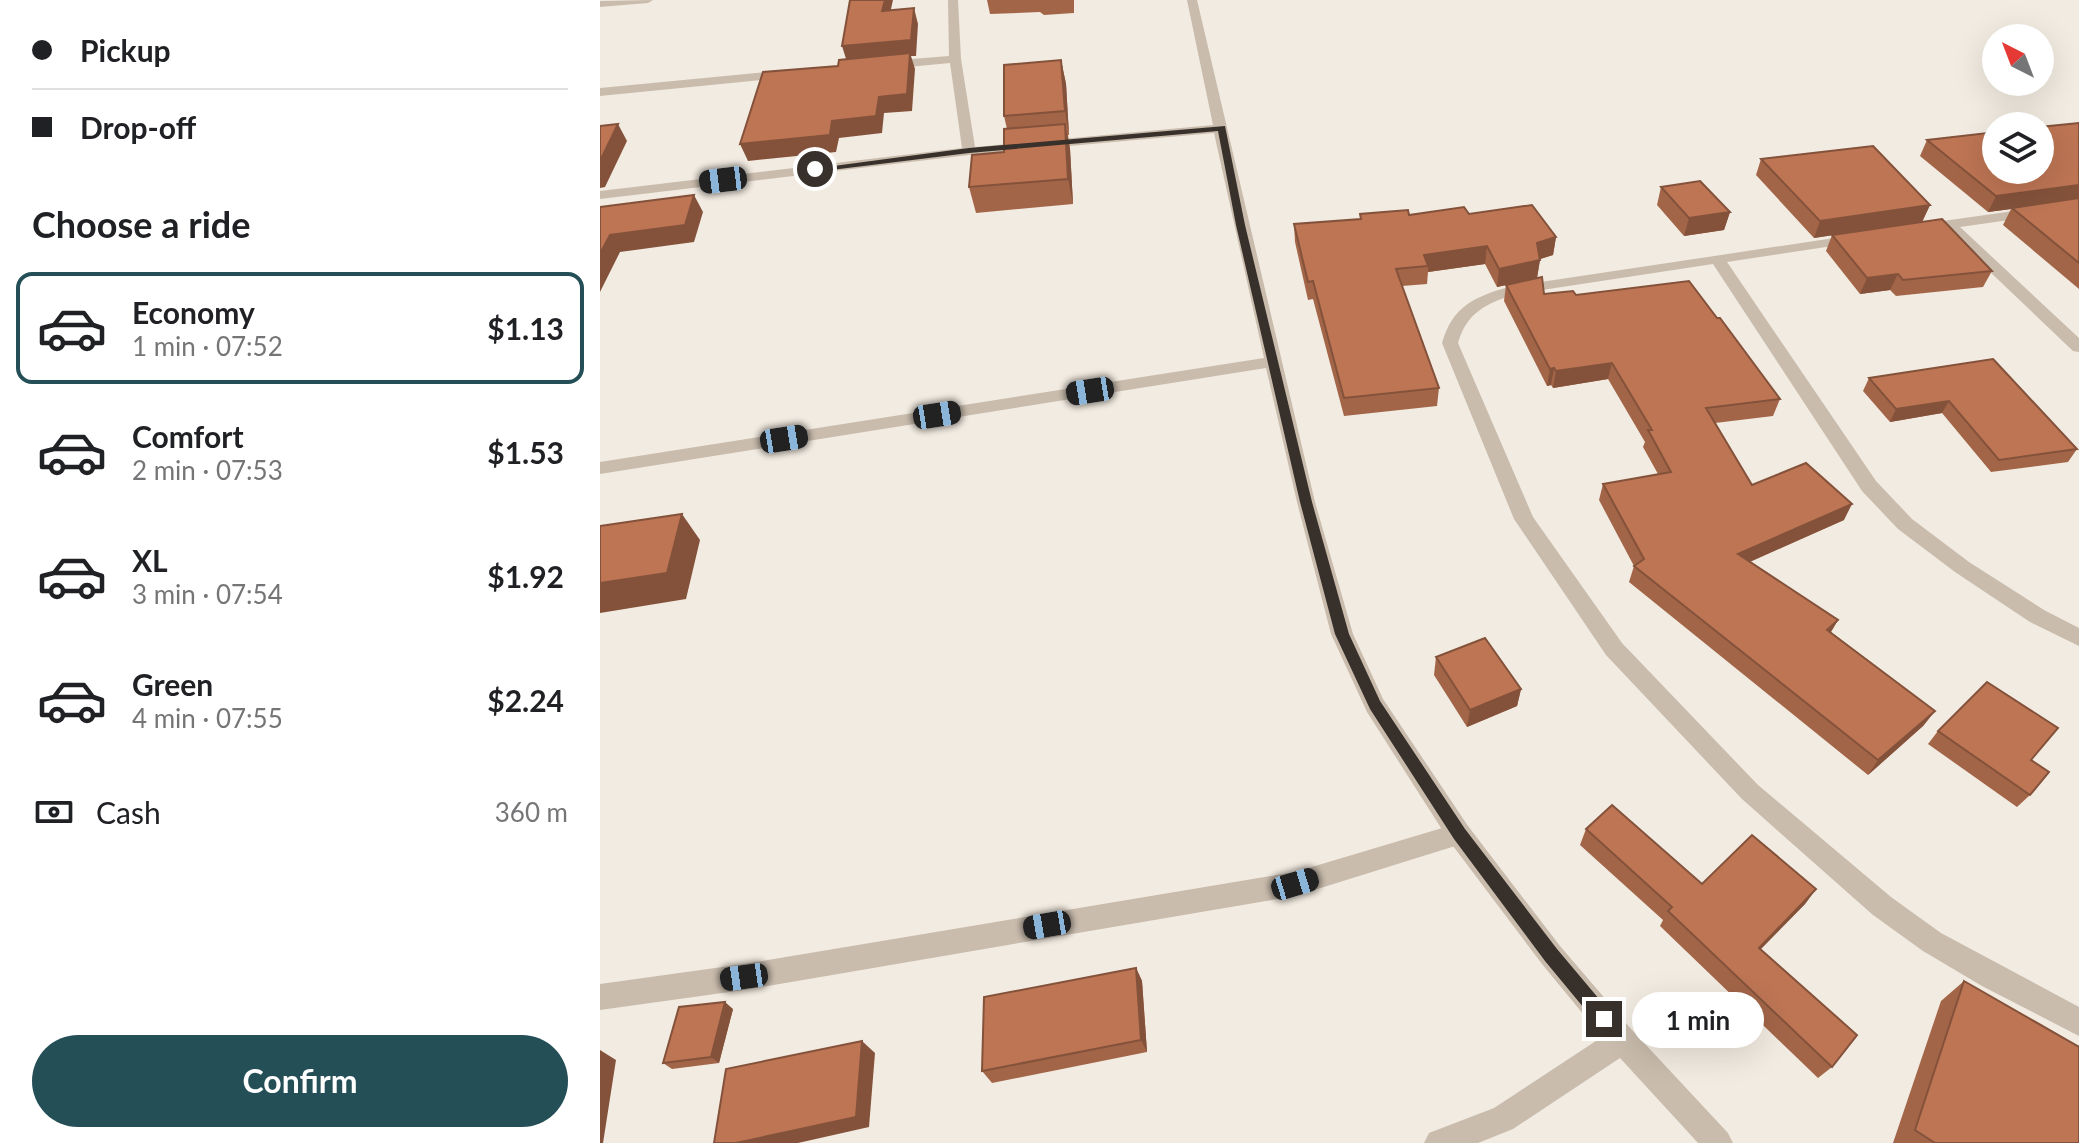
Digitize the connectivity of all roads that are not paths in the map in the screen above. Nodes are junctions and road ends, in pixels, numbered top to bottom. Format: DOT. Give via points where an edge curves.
graph roads {
  1 [pos="648,0"];
  2 [pos="953,0"];
  3 [pos="1192,0"];
  4 [pos="600,4"];
  5 [pos="955,59"];
  6 [pos="878,66"];
  7 [pos="800,73"];
  8 [pos="600,92"];
  9 [pos="1222,128"];
  10 [pos="969,151"];
  11 [pos="600,195"];
  12 [pos="2079,206"];
  13 [pos="1948,224"];
  14 [pos="1902,231"];
  15 [pos="1872,236"];
  16 [pos="1718,260"];
  17 [pos="2079,347"];
  18 [pos="1274,362"];
  19 [pos="600,468"];
  20 [pos="2079,638"];
  21 [pos="1459,834"];
  22 [pos="600,997"];
  23 [pos="2079,1022"];
  24 [pos="1622,1040"];
  25 [pos="1439,1143"];
  26 [pos="1718,1143"];
  1 -- 4 [label="street"];
  2 -- 5 [label="street"];
  3 -- 9 [label="street"];
  5 -- 6 [label="street"];
  5 -- 10 [label="street"];
  7 -- 8 [label="street"];
  9 -- 10 [label="street"];
  9 -- 18 [label="street"];
  10 -- 11 [label="street"];
  12 -- 13 [label="street"];
  13 -- 14 [label="street"];
  13 -- 17 [label="street"];
  15 -- 16 [label="street"];
  16 -- 20 [label="street" via="1869,486 1905,524 1962,567"];
  16 -- 23 [label="street" via="1513,290 1465,310 1454,323 1450,343 1524,519 1614,649 1750,792 1882,906 1932,942"];
  18 -- 19 [label="street"];
  18 -- 21 [label="street" via="1342,634 1375,705"];
  21 -- 22 [label="street" via="1295,884"];
  21 -- 24 [label="street"];
  24 -- 25 [label="street" via="1503,1119"];
  24 -- 26 [label="street"];
}
